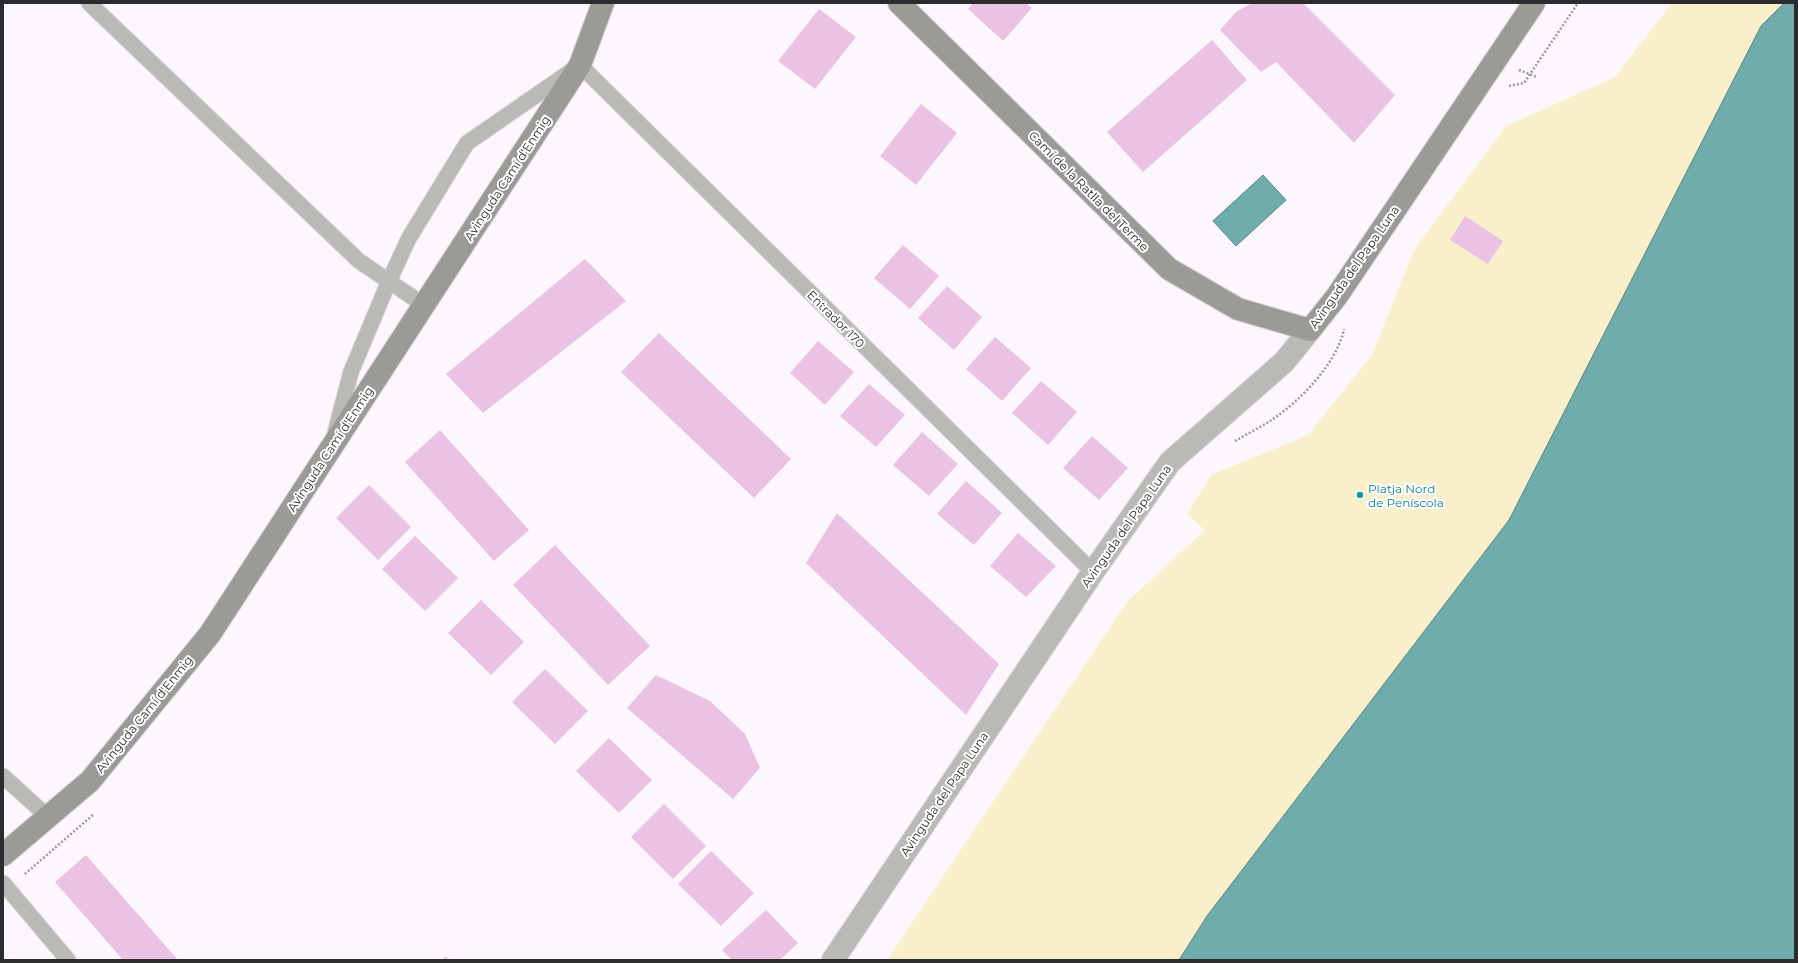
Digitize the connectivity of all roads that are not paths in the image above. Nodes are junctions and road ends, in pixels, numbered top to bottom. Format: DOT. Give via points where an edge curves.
graph roads {
  1 [pos="89,3"];
  2 [pos="603,3"];
  3 [pos="899,3"];
  4 [pos="1534,3"];
  5 [pos="580,65"];
  6 [pos="389,281"];
  7 [pos="424,305"];
  8 [pos="1310,330"];
  9 [pos="331,448"];
  10 [pos="1092,572"];
  11 [pos="3,776"];
  12 [pos="48,817"];
  13 [pos="3,855"];
  14 [pos="3,883"];
  15 [pos="68,960"];
  16 [pos="834,960"];
  1 -- 6 [label="lane" via="359,261"];
  2 -- 5 [label="street, Avinguda Camí d'Enmig"];
  3 -- 8 [label="street, Camí de la Ratlla del Terme" via="1169,269 1238,309"];
  4 -- 8 [label="street, Avinguda del Papa Luna" via="1337,296"];
  5 -- 6 [label="lane" via="467,143 409,238"];
  5 -- 7 [label="street, Avinguda Camí d'Enmig"];
  5 -- 10 [label="lane, Entrador 170"];
  6 -- 7 [label="lane"];
  6 -- 9 [label="lane" via="351,372"];
  7 -- 9 [label="street, Avinguda Camí d'Enmig"];
  8 -- 10 [label="street, Avinguda del Papa Luna" via="1284,362 1170,462"];
  9 -- 12 [label="street, Avinguda Camí d'Enmig" via="210,634 90,781"];
  10 -- 16 [label="street, Avinguda del Papa Luna"];
  11 -- 12 [label="lane"];
  12 -- 13 [label="street, Avinguda Camí d'Enmig"];
  14 -- 15 [label="lane"];
}
